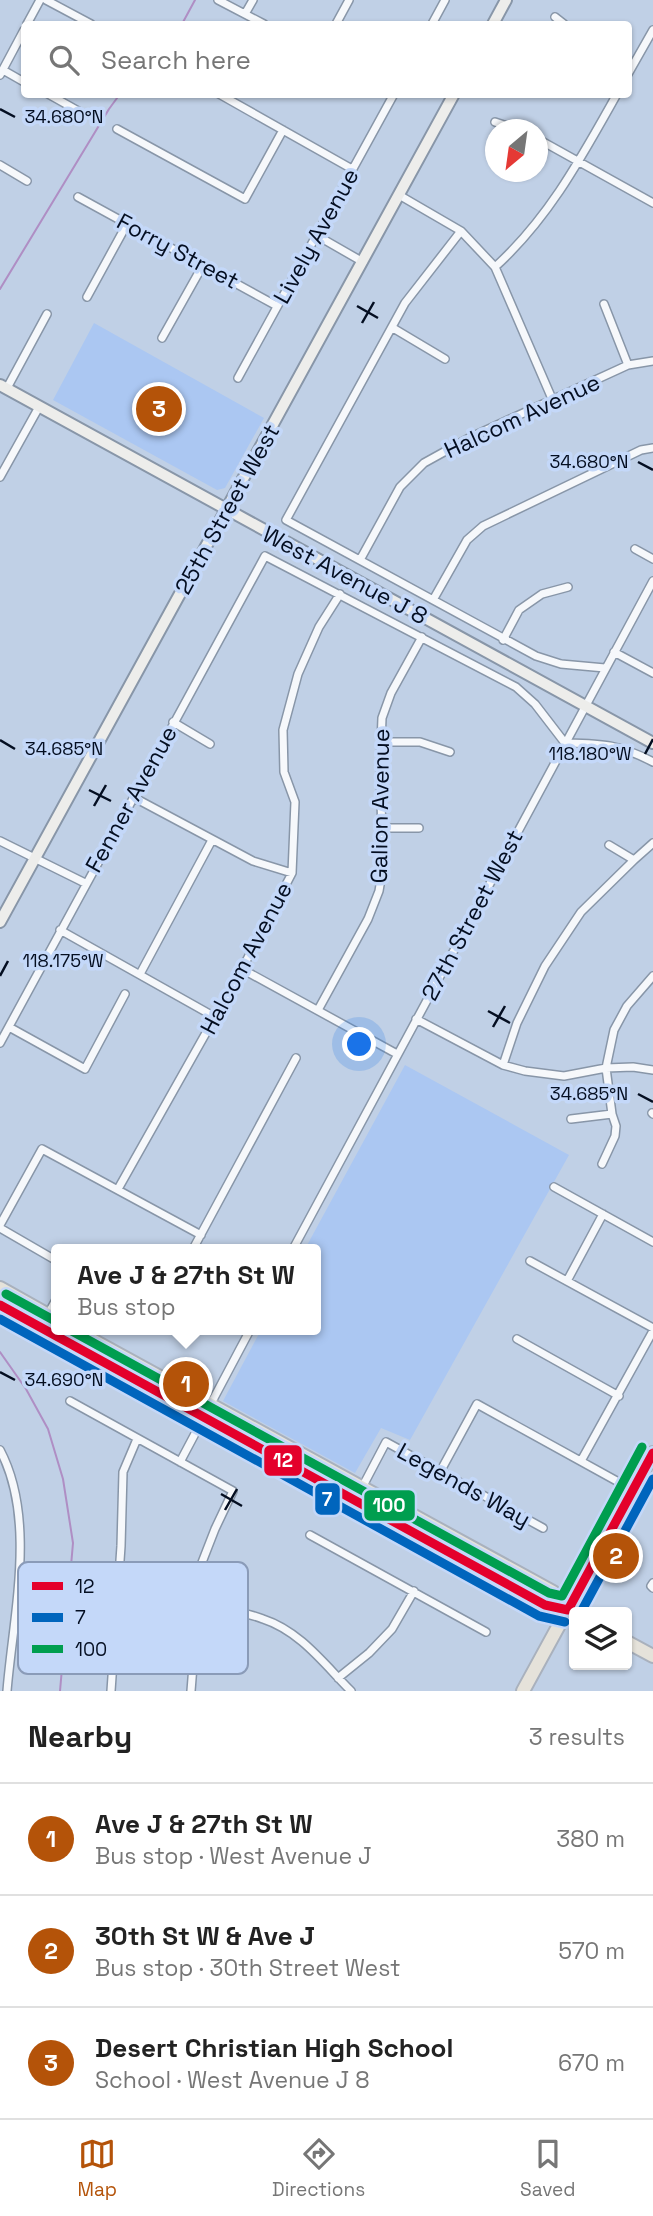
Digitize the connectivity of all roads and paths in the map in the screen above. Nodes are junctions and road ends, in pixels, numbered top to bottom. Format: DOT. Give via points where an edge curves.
graph roads {
  1 [pos="40,0"];
  2 [pos="46,0"];
  3 [pos="218,0"];
  4 [pos="253,0"];
  5 [pos="349,0"];
  6 [pos="445,0"];
  7 [pos="506,0"];
  8 [pos="245,14"];
  9 [pos="555,17"];
  10 [pos="29,21"];
  11 [pos="85,21"];
  12 [pos="258,21"];
  13 [pos="338,21"];
  14 [pos="434,21"];
  15 [pos="495,21"];
  16 [pos="560,21"];
  17 [pos="653,30"];
  18 [pos="21,35"];
  19 [pos="632,61"];
  20 [pos="1,72"];
  21 [pos="21,81"];
  22 [pos="55,98"];
  23 [pos="226,98"];
  24 [pos="391,98"];
  25 [pos="452,98"];
  26 [pos="615,98"];
  27 [pos="82,113"];
  28 [pos="117,129"];
  29 [pos="283,130"];
  30 [pos="548,145"];
  31 [pos="579,161"];
  32 [pos="0,165"];
  33 [pos="352,169"];
  34 [pos="27,181"];
  35 [pos="399,195"];
  36 [pos="78,197"];
  37 [pos="653,203"];
  38 [pos="127,224"];
  39 [pos="461,231"];
  40 [pos="316,235"];
  41 [pos="363,262"];
  42 [pos="203,265"];
  43 [pos="495,267"];
  44 [pos="87,297"];
  45 [pos="604,304"];
  46 [pos="277,306"];
  47 [pos="47,314"];
  48 [pos="393,328"];
  49 [pos="162,338"];
  50 [pos="445,359"];
  51 [pos="653,361"];
  52 [pos="628,365"];
  53 [pos="238,378"];
  54 [pos="3,387"];
  55 [pos="553,401"];
  56 [pos="39,407"];
  57 [pos="653,448"];
  58 [pos="0,477"];
  59 [pos="227,511"];
  60 [pos="635,549"];
  61 [pos="653,559"];
  62 [pos="360,561"];
  63 [pos="653,581"];
  64 [pos="568,587"];
  65 [pos="340,594"];
  66 [pos="433,600"];
  67 [pos="422,637"];
  68 [pos="503,640"];
  69 [pos="614,653"];
  70 [pos="605,668"];
  71 [pos="653,673"];
  72 [pos="586,705"];
  73 [pos="173,722"];
  74 [pos="382,742"];
  75 [pos="565,743"];
  76 [pos="653,743"];
  77 [pos="210,744"];
  78 [pos="450,752"];
  79 [pos="653,762"];
  80 [pos="133,797"];
  81 [pos="383,828"];
  82 [pos="419,828"];
  83 [pos="212,840"];
  84 [pos="0,841"];
  85 [pos="653,843"];
  86 [pos="609,845"];
  87 [pos="35,858"];
  88 [pos="634,860"];
  89 [pos="292,873"];
  90 [pos="85,883"];
  91 [pos="0,922"];
  92 [pos="61,930"];
  93 [pos="242,969"];
  94 [pos="140,974"];
  95 [pos="653,976"];
  96 [pos="125,994"];
  97 [pos="318,1010"];
  98 [pos="215,1017"];
  99 [pos="416,1019"];
  100 [pos="9,1027"];
  101 [pos="0,1044"];
  102 [pos="397,1054"];
  103 [pos="296,1058"];
  104 [pos="503,1065"];
  105 [pos="606,1068"];
  106 [pos="653,1070"];
  107 [pos="612,1114"];
  108 [pos="571,1119"];
  109 [pos="602,1164"];
  110 [pos="554,1187"];
  111 [pos="118,1189"];
  112 [pos="603,1214"];
  113 [pos="0,1226"];
  114 [pos="201,1235"];
  115 [pos="653,1242"];
  116 [pos="196,1244"];
  117 [pos="296,1244"];
  118 [pos="51,1257"];
  119 [pos="530,1261"];
  120 [pos="567,1281"];
  121 [pos="0,1289"];
  122 [pos="0,1305"];
  123 [pos="51,1317"];
  124 [pos="51,1319"];
  125 [pos="41,1328"];
  126 [pos="653,1330"];
  127 [pos="51,1334"];
  128 [pos="54,1335"];
  129 [pos="83,1335"];
  130 [pos="247,1335"];
  131 [pos="517,1339"];
  132 [pos="619,1396"];
  133 [pos="70,1401"];
  134 [pos="210,1406"];
  135 [pos="204,1418"];
  136 [pos="137,1438"];
  137 [pos="0,1450"];
  138 [pos="653,1453"];
  139 [pos="581,1461"];
  140 [pos="180,1462"];
  141 [pos="440,1472"];
  142 [pos="633,1490"];
  143 [pos="358,1495"];
  144 [pos="543,1528"];
  145 [pos="310,1535"];
  146 [pos="20,1562"];
  147 [pos="120,1562"];
  148 [pos="202,1562"];
  149 [pos="18,1580"];
  150 [pos="414,1591"];
  151 [pos="574,1607"];
  152 [pos="569,1611"];
  153 [pos="248,1615"];
  154 [pos="569,1615"];
  155 [pos="486,1632"];
  156 [pos="632,1645"];
  157 [pos="653,1656"];
  158 [pos="0,1657"];
  159 [pos="10,1657"];
  160 [pos="338,1678"];
  161 [pos="7,1691"];
  162 [pos="351,1691"];
  163 [pos="523,1691"];
  1 -- 10 [label="street"];
  2 -- 11 [label="street"];
  3 -- 8 [label="street"];
  4 -- 8 [label="street"];
  5 -- 13 [label="street"];
  6 -- 14 [label="street"];
  7 -- 15 [label="street"];
  8 -- 12 [label="street"];
  9 -- 16 [label="street"];
  17 -- 19 [label="street"];
  18 -- 20 [label="street"];
  20 -- 21 [label="street"];
  22 -- 27 [label="street"];
  23 -- 29 [label="street"];
  24 -- 33 [label="street, Lively Avenue"];
  25 -- 35 [label="street, 25th Street West"];
  26 -- 31 [label="street"];
  28 -- 29 [label="street" via="245,199"];
  29 -- 33 [label="street"];
  30 -- 31 [label="street"];
  31 -- 37 [label="street"];
  31 -- 43 [label="street" via="545,213"];
  32 -- 34 [label="street"];
  33 -- 40 [label="street, Lively Avenue"];
  35 -- 39 [label="street"];
  35 -- 41 [label="street, 25th Street West"];
  36 -- 38 [label="street, Forry Street"];
  38 -- 42 [label="street, Forry Street"];
  38 -- 44 [label="street"];
  39 -- 43 [label="street"];
  39 -- 48 [label="street" via="405,303"];
  40 -- 41 [label="street"];
  40 -- 46 [label="street, Lively Avenue"];
  41 -- 59 [label="street, 25th Street West"];
  42 -- 46 [label="street, Forry Street"];
  42 -- 49 [label="street"];
  43 -- 55 [label="street"];
  45 -- 52 [label="street"];
  46 -- 53 [label="street, Lively Avenue"];
  47 -- 54 [label="street"];
  48 -- 50 [label="street"];
  48 -- 62 [label="street" via="286,520"];
  51 -- 52 [label="street, Halcom Avenue"];
  52 -- 55 [label="street, Halcom Avenue"];
  54 -- 56 [label="street, West Avenue J 8"];
  55 -- 62 [label="street, Halcom Avenue" via="424,463 400,487"];
  56 -- 58 [label="street"];
  56 -- 59 [label="street, West Avenue J 8"];
  57 -- 66 [label="street" via="483,526 467,540"];
  59 -- 72 [label="street, West Avenue J 8"];
  59 -- 87 [label="street, 25th Street West"];
  60 -- 61 [label="street"];
  62 -- 66 [label="street"];
  63 -- 69 [label="street, 27th Street West"];
  64 -- 68 [label="street" via="542,594 519,610"];
  65 -- 67 [label="street"];
  65 -- 73 [label="street, Fenner Avenue" via="265,556"];
  65 -- 89 [label="street, Halcom Avenue" via="298,674 283,730 284,772 295,802"];
  66 -- 68 [label="street"];
  67 -- 74 [label="street, Galion Avenue" via="391,693 382,718"];
  67 -- 75 [label="street" via="516,687"];
  68 -- 70 [label="street" via="561,664"];
  69 -- 70 [label="street, 27th Street West"];
  69 -- 71 [label="street"];
  70 -- 72 [label="street, 27th Street West"];
  72 -- 75 [label="street, 27th Street West"];
  72 -- 76 [label="street, West Avenue J 8"];
  73 -- 77 [label="street"];
  73 -- 80 [label="street, Fenner Avenue"];
  74 -- 78 [label="street" via="420,742"];
  74 -- 81 [label="street, Galion Avenue"];
  75 -- 79 [label="street" via="606,744"];
  75 -- 99 [label="street, 27th Street West"];
  80 -- 83 [label="street"];
  80 -- 90 [label="street, Fenner Avenue"];
  81 -- 82 [label="street"];
  81 -- 97 [label="street, Galion Avenue" via="379,891 369,919"];
  83 -- 89 [label="street" via="253,861"];
  83 -- 94 [label="street"];
  84 -- 87 [label="street"];
  85 -- 88 [label="street"];
  86 -- 88 [label="street"];
  87 -- 90 [label="street"];
  87 -- 91 [label="street, 25th Street West"];
  88 -- 104 [label="street" via="581,912 545,966 517,1023"];
  89 -- 93 [label="street, Halcom Avenue"];
  90 -- 92 [label="street, Fenner Avenue"];
  92 -- 94 [label="street"];
  92 -- 100 [label="street, Fenner Avenue"];
  93 -- 97 [label="street"];
  93 -- 98 [label="street, Halcom Avenue"];
  94 -- 98 [label="street"];
  95 -- 105 [label="street" via="627,1006 614,1030"];
  96 -- 100 [label="street" via="85,1069"];
  97 -- 102 [label="street"];
  98 -- 111 [label="street, Halcom Avenue"];
  99 -- 102 [label="street, 27th Street West"];
  99 -- 104 [label="street"];
  100 -- 101 [label="street, Fenner Avenue"];
  102 -- 117 [label="street, 27th Street West"];
  103 -- 114 [label="street"];
  104 -- 105 [label="street" via="564,1076"];
  105 -- 106 [label="street"];
  105 -- 107 [label="street"];
  107 -- 108 [label="street"];
  107 -- 109 [label="street" via="615,1136"];
  110 -- 112 [label="street"];
  111 -- 113 [label="street" via="42,1149"];
  111 -- 114 [label="street"];
  112 -- 115 [label="street"];
  112 -- 120 [label="street"];
  113 -- 118 [label="street"];
  114 -- 116 [label="street"];
  119 -- 120 [label="street"];
  120 -- 126 [label="street"];
  121 -- 123 [label="main road"];
  122 -- 125 [label="main road"];
  124 -- 125 [label="street"];
  125 -- 127 [label="main road"];
  126 -- 132 [label="street"];
  128 -- 135 [label="main road"];
  129 -- 134 [label="main road"];
  130 -- 134 [label="street"];
  131 -- 132 [label="street"];
  132 -- 139 [label="street"];
  133 -- 136 [label="street"];
  134 -- 135 [label="street"];
  134 -- 143 [label="main road"];
  135 -- 140 [label="street"];
  135 -- 143 [label="main road"];
  136 -- 140 [label="street"];
  136 -- 147 [label="street" via="123,1472"];
  137 -- 146 [label="street" via="18,1508"];
  138 -- 142 [label="main road"];
  139 -- 141 [label="street" via="477,1404"];
  139 -- 142 [label="street"];
  140 -- 148 [label="street" via="233,1491"];
  141 -- 143 [label="street, Legends Way" via="386,1442"];
  141 -- 144 [label="street, Legends Way"];
  142 -- 151 [label="main road"];
  143 -- 152 [label="main road" via="545,1605"];
  145 -- 150 [label="street"];
  149 -- 159 [label="street"];
  150 -- 155 [label="street"];
  150 -- 160 [label="street" via="392,1629"];
  153 -- 160 [label="street" via="293,1635"];
  154 -- 163 [label="main road"];
  156 -- 157 [label="main road"];
  158 -- 159 [label="street"];
  159 -- 161 [label="street"];
  160 -- 162 [label="street"];
}
